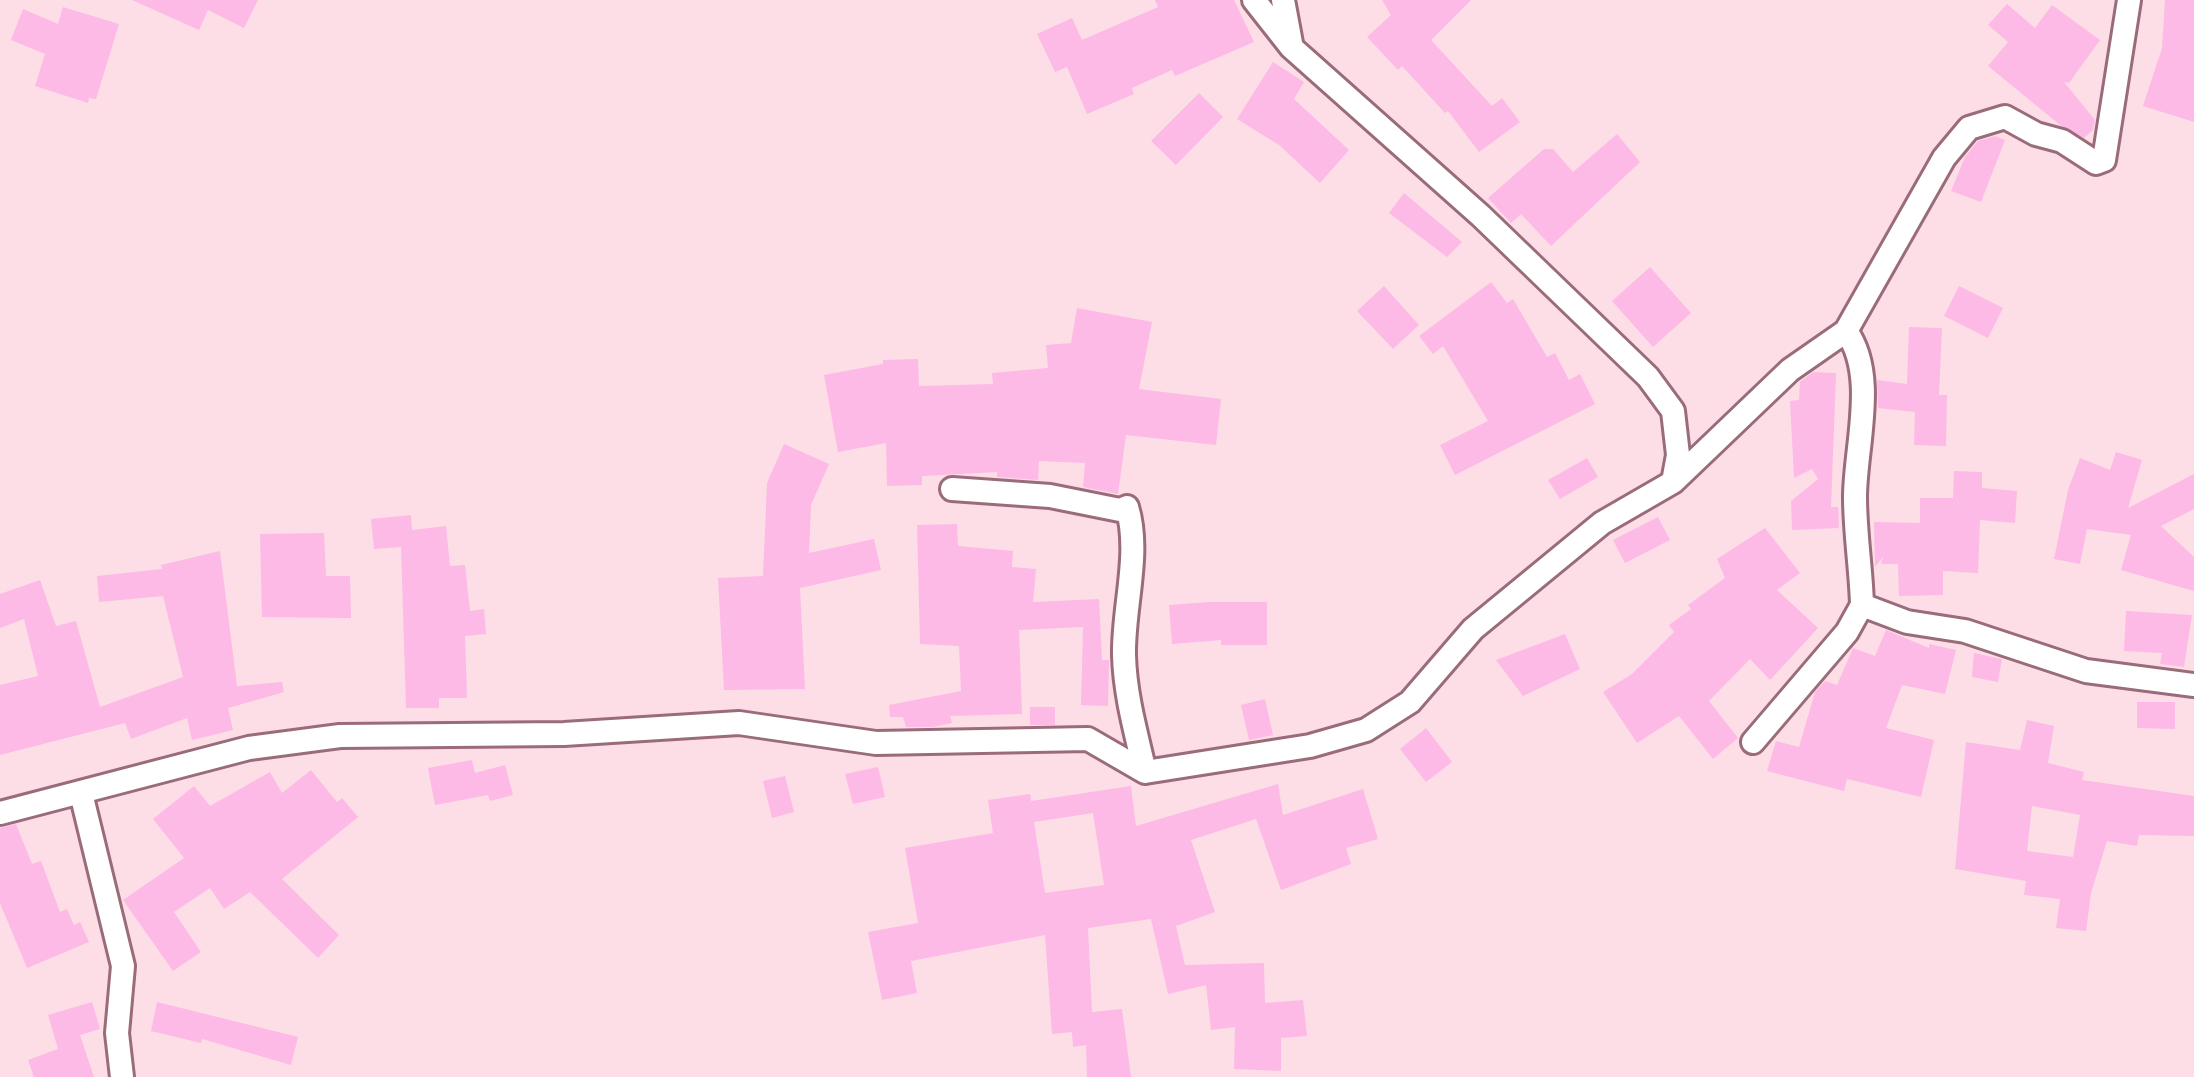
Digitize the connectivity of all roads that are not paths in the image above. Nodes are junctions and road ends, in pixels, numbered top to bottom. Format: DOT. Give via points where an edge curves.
graph roads {
  1 [pos="1254,0"];
  2 [pos="1283,0"];
  3 [pos="2129,0"];
  4 [pos="1292,47"];
  5 [pos="1846,331"];
  6 [pos="1674,482"];
  7 [pos="952,489"];
  8 [pos="1862,605"];
  9 [pos="2194,685"];
  10 [pos="1753,742"];
  11 [pos="1145,772"];
  12 [pos="81,793"];
  13 [pos="0,813"];
  14 [pos="122,1077"];
  1 -- 4 [label="street"];
  2 -- 4 [label="street"];
  3 -- 5 [label="street" via="2104,160 2096,163 2005,116 1969,128 1944,158"];
  4 -- 6 [label="street" via="1648,377 1673,411"];
  5 -- 6 [label="street" via="1790,370"];
  5 -- 8 [label="street" via="1860,375 1855,495"];
  6 -- 11 [label="street" via="1561,555 1472,630 1410,702 1366,730 1265,756"];
  7 -- 11 [label="street" via="1128,506 1134,527 1124,654"];
  8 -- 9 [label="street" via="2086,670"];
  8 -- 10 [label="street" via="1847,632"];
  11 -- 12 [label="street" via="1088,739 876,743 739,723 564,734 340,736 249,748"];
  12 -- 13 [label="street"];
  12 -- 14 [label="street" via="123,966 117,1033"];
}
